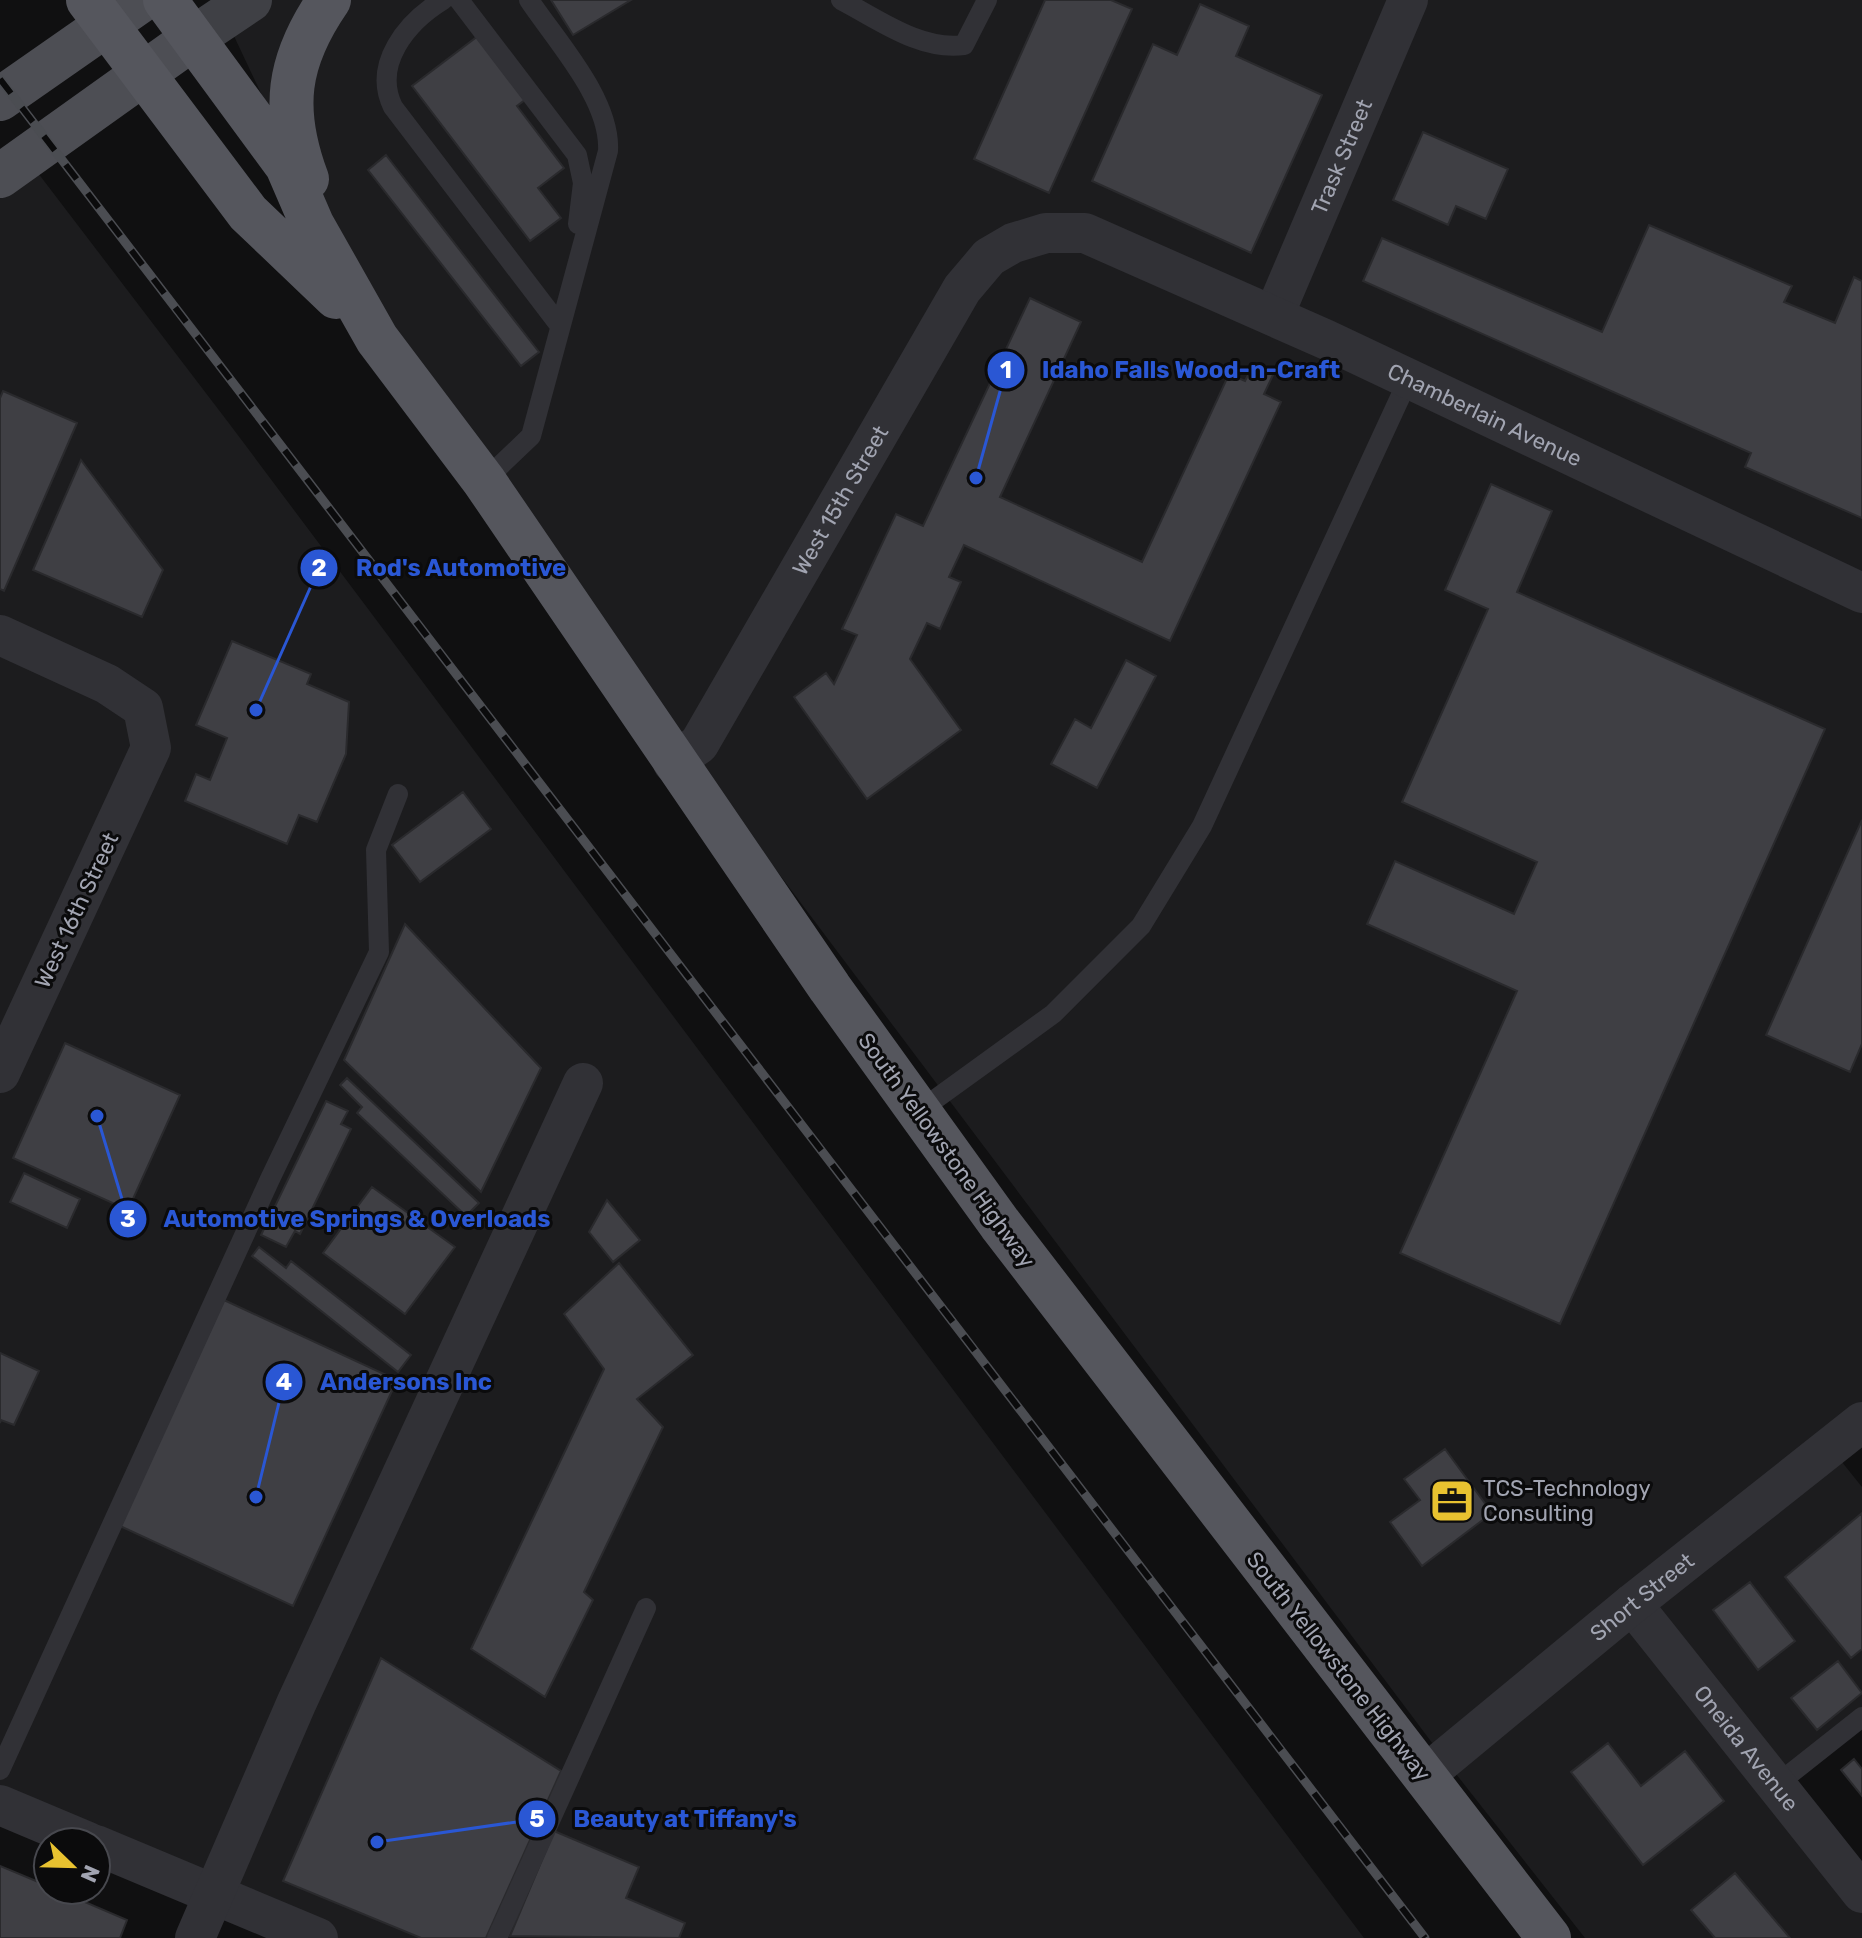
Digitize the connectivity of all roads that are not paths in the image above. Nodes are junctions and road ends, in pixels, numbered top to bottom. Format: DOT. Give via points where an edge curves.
graph roads {
  1 [pos="142,0"];
  2 [pos="165,0"];
  3 [pos="250,0"];
  4 [pos="329,0"];
  5 [pos="443,0"];
  6 [pos="459,0"];
  7 [pos="529,0"];
  8 [pos="841,0"];
  9 [pos="987,0"];
  10 [pos="1408,0"];
  11 [pos="97,12"];
  12 [pos="192,39"];
  13 [pos="142,74"];
  14 [pos="0,99"];
  15 [pos="0,176"];
  16 [pos="1013,243"];
  17 [pos="576,268"];
  18 [pos="1274,315"];
  19 [pos="560,326"];
  20 [pos="377,339"];
  21 [pos="1409,378"];
  22 [pos="484,481"];
  23 [pos="1862,593"];
  24 [pos="0,635"];
  25 [pos="673,763"];
  26 [pos="398,794"];
  27 [pos="0,1073"];
  28 [pos="583,1083"];
  29 [pos="919,1111"];
  30 [pos="1862,1422"];
  31 [pos="1632,1604"];
  32 [pos="646,1608"];
  33 [pos="1862,1717"];
  34 [pos="0,1770"];
  35 [pos="1424,1776"];
  36 [pos="1776,1785"];
  37 [pos="0,1805"];
  38 [pos="50,1826"];
  39 [pos="112,1852"];
  40 [pos="1862,1893"];
  41 [pos="215,1894"];
  42 [pos="195,1938"];
  43 [pos="318,1938"];
  44 [pos="497,1938"];
  45 [pos="1549,1938"];
  1 -- 11 [label="main road"];
  2 -- 12 [label="highway, South Yellowstone Highway"];
  3 -- 12 [label="main road"];
  4 -- 20 [label="highway" via="294,65 292,114 302,166 333,252"];
  5 -- 19 [label="lane" via="405,30 386,73 386,93"];
  6 -- 17 [label="lane" via="577,155 583,183"];
  7 -- 17 [label="lane" via="601,108 609,129 608,151"];
  8 -- 9 [label="lane" via="919,40 945,47 964,45"];
  10 -- 18 [label="street, Trask Street"];
  11 -- 13 [label="highway, South Yellowstone Highway"];
  11 -- 14 [label="main road"];
  12 -- 13 [label="main road"];
  12 -- 20 [label="highway, South Yellowstone Highway" via="287,166 312,224"];
  13 -- 15 [label="main road"];
  13 -- 20 [label="highway, South Yellowstone Highway" via="248,213"];
  16 -- 18 [label="street, Chamberlain Avenue" via="1046,233 1085,233"];
  16 -- 25 [label="street, West 15th Street" via="989,257 962,289 699,744"];
  17 -- 19 [label="lane"];
  18 -- 21 [label="street, Chamberlain Avenue"];
  19 -- 22 [label="lane" via="531,436"];
  20 -- 22 [label="highway, South Yellowstone Highway"];
  21 -- 23 [label="street, Chamberlain Avenue"];
  21 -- 29 [label="lane" via="1202,826 1141,926 1053,1014"];
  22 -- 25 [label="highway, South Yellowstone Highway"];
  24 -- 27 [label="street, West 16th Street" via="107,684 143,708 151,748"];
  25 -- 29 [label="highway, South Yellowstone Highway"];
  26 -- 34 [label="lane" via="376,850 379,952"];
  28 -- 41 [label="street" via="296,1704"];
  29 -- 35 [label="highway, South Yellowstone Highway"];
  30 -- 31 [label="street, Short Street"];
  31 -- 35 [label="street, Short Street"];
  31 -- 36 [label="street, Oneida Avenue"];
  32 -- 44 [label="lane"];
  33 -- 36 [label="lane"];
  35 -- 45 [label="highway, South Yellowstone Highway"];
  36 -- 40 [label="street, Oneida Avenue"];
  37 -- 38 [label="street"];
  39 -- 41 [label="street"];
  41 -- 42 [label="street"];
  41 -- 43 [label="street"];
}
